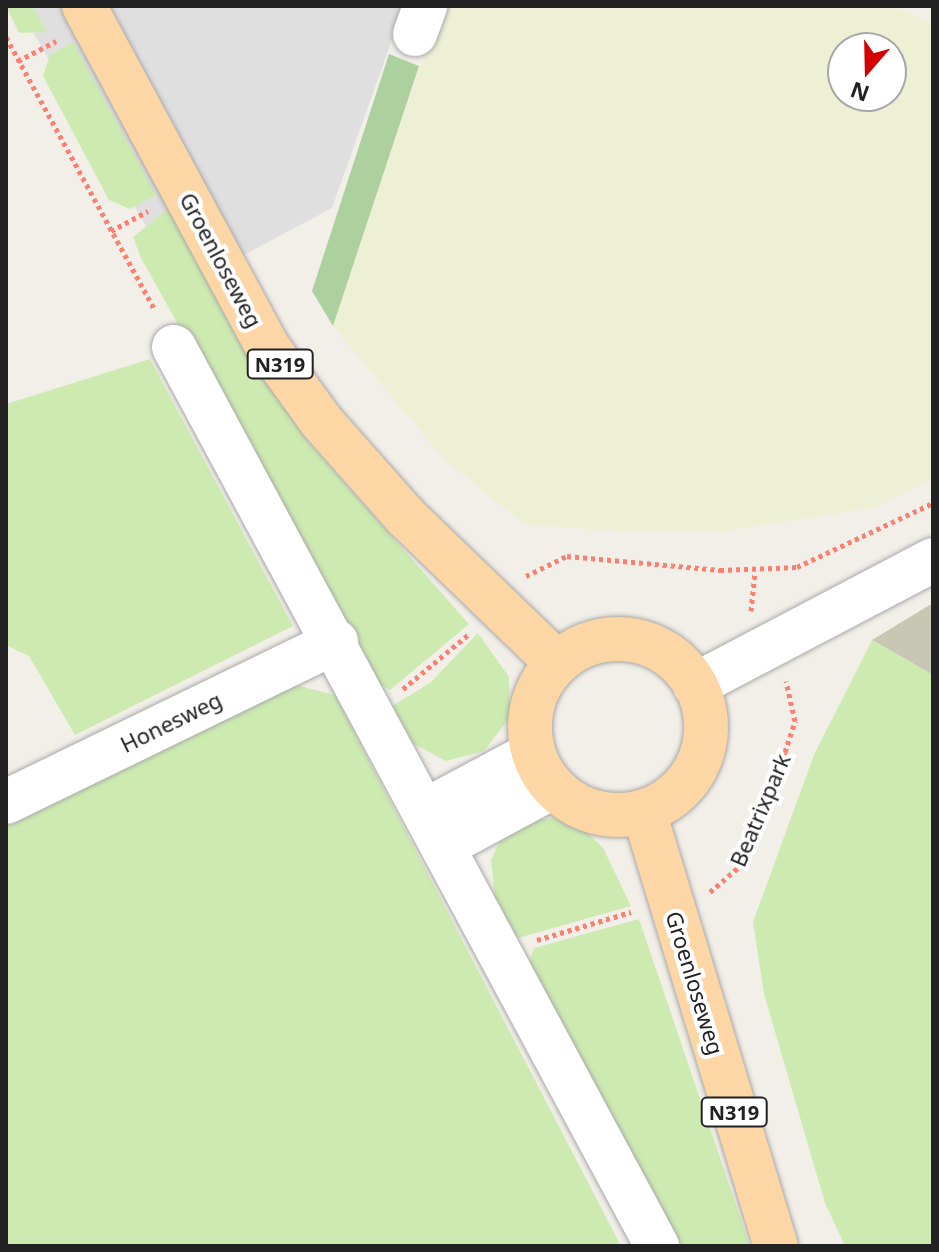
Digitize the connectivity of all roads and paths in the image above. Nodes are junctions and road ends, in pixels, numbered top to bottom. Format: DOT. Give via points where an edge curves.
graph roads {
  1 [pos="84,6"];
  2 [pos="6,37"];
  3 [pos="135,272"];
  4 [pos="174,347"];
  5 [pos="933,503"];
  6 [pos="933,560"];
  7 [pos="336,642"];
  8 [pos="771,647"];
  9 [pos="557,663"];
  10 [pos="695,685"];
  11 [pos="543,770"];
  12 [pos="6,802"];
  13 [pos="644,812"];
  14 [pos="434,829"];
  15 [pos="670,901"];
  16 [pos="499,951"];
  17 [pos="657,1246"];
  18 [pos="776,1246"];
  1 -- 9 [label="main road, Groenloseweg / N319" via="267,346 321,421 405,516"];
  2 -- 3 [label="path"];
  4 -- 7 [label="street"];
  5 -- 8 [label="path, Beatrixpark" via="812,561 755,571 747,603"];
  6 -- 8 [label="street"];
  7 -- 12 [label="street, Honesweg"];
  7 -- 14 [label="street"];
  8 -- 10 [label="street"];
  8 -- 15 [label="path, Beatrixpark" via="795,699 779,767 730,880"];
  9 -- 10 [label="main road" via="597,641 620,639 664,652"];
  9 -- 11 [label="main road" via="530,714"];
  10 -- 13 [label="main road" via="706,727 695,771 665,803"];
  11 -- 13 [label="main road" via="595,813"];
  11 -- 14 [label="street"];
  13 -- 15 [label="main road, Groenloseweg / N319"];
  14 -- 16 [label="street"];
  15 -- 16 [label="path, Beatrixpark"];
  15 -- 18 [label="main road, Groenloseweg / N319"];
  16 -- 17 [label="street"];
}
